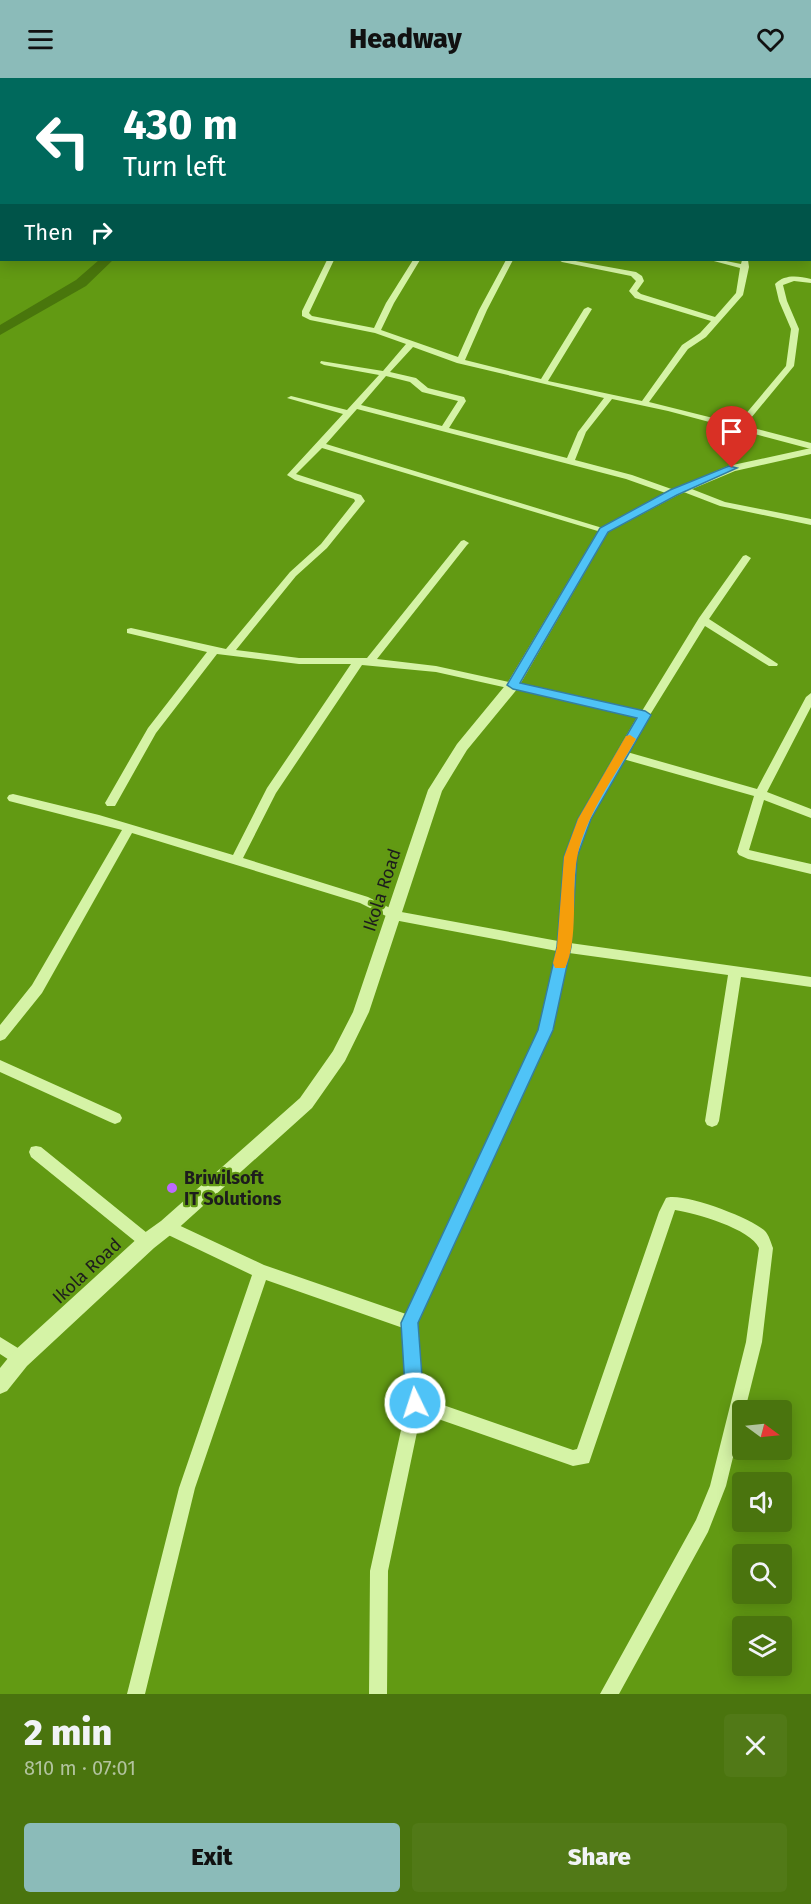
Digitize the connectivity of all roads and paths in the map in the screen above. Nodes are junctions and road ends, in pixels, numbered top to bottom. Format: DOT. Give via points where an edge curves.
graph roads {
  1 [pos="330,261"];
  2 [pos="416,261"];
  3 [pos="509,261"];
  4 [pos="567,261"];
  5 [pos="724,261"];
  6 [pos="745,263"];
  7 [pos="811,281"];
  8 [pos="588,309"];
  9 [pos="717,320"];
  10 [pos="377,331"];
  11 [pos="411,344"];
  12 [pos="460,361"];
  13 [pos="324,363"];
  14 [pos="386,374"];
  15 [pos="543,382"];
  16 [pos="609,397"];
  17 [pos="291,398"];
  18 [pos="644,404"];
  19 [pos="353,410"];
  20 [pos="744,429"];
  21 [pos="443,430"];
  22 [pos="320,445"];
  23 [pos="811,446"];
  24 [pos="811,452"];
  25 [pos="570,461"];
  26 [pos="679,491"];
  27 [pos="811,522"];
  28 [pos="603,530"];
  29 [pos="464,543"];
  30 [pos="746,558"];
  31 [pos="703,620"];
  32 [pos="130,631"];
  33 [pos="215,649"];
  34 [pos="228,653"];
  35 [pos="364,662"];
  36 [pos="773,664"];
  37 [pos="513,685"];
  38 [pos="811,697"];
  39 [pos="645,715"];
  40 [pos="620,754"];
  41 [pos="760,794"];
  42 [pos="13,798"];
  43 [pos="111,803"];
  44 [pos="811,814"];
  45 [pos="129,828"];
  46 [pos="236,860"];
  47 [pos="811,870"];
  48 [pos="394,915"];
  49 [pos="564,947"];
  50 [pos="735,973"];
  51 [pos="811,982"];
  52 [pos="0,1035"];
  53 [pos="0,1066"];
  54 [pos="115,1118"];
  55 [pos="712,1122"];
  56 [pos="36,1152"];
  57 [pos="167,1227"];
  58 [pos="147,1242"];
  59 [pos="261,1271"];
  60 [pos="410,1323"];
  61 [pos="0,1345"];
  62 [pos="21,1359"];
  63 [pos="0,1384"];
  64 [pos="415,1403"];
  65 [pos="136,1694"];
  66 [pos="378,1694"];
  67 [pos="609,1694"];
  1 -- 10 [label="street" via="305,315"];
  2 -- 10 [label="street" via="385,310"];
  3 -- 12 [label="street"];
  4 -- 9 [label="street" via="633,274 640,281 633,291 639,296"];
  5 -- 6 [label="street"];
  6 -- 9 [label="street" via="740,293"];
  7 -- 20 [label="street" via="790,279 779,284 795,329 790,366 747,418"];
  8 -- 15 [label="street"];
  9 -- 18 [label="street" via="685,347"];
  10 -- 11 [label="street"];
  11 -- 12 [label="street"];
  11 -- 14 [label="street"];
  12 -- 15 [label="street"];
  13 -- 14 [label="street"];
  14 -- 19 [label="street"];
  14 -- 21 [label="street" via="461,399"];
  15 -- 16 [label="street"];
  16 -- 18 [label="street"];
  16 -- 25 [label="street" via="582,432"];
  17 -- 19 [label="street"];
  18 -- 20 [label="street"];
  19 -- 21 [label="street"];
  19 -- 22 [label="street"];
  20 -- 23 [label="street"];
  21 -- 25 [label="street"];
  22 -- 28 [label="street"];
  22 -- 34 [label="street" via="291,475 360,501"];
  24 -- 26 [label="street" via="732,468"];
  25 -- 26 [label="street"];
  26 -- 27 [label="street"];
  26 -- 28 [label="street"];
  28 -- 37 [label="street, Ikola Road"];
  29 -- 35 [label="street"];
  30 -- 31 [label="street"];
  31 -- 36 [label="street"];
  31 -- 39 [label="street"];
  32 -- 33 [label="street"];
  33 -- 34 [label="street"];
  33 -- 43 [label="street" via="152,731"];
  34 -- 35 [label="street" via="299,661"];
  35 -- 37 [label="street" via="436,669"];
  35 -- 46 [label="street" via="271,791"];
  37 -- 39 [label="street"];
  37 -- 48 [label="street, Ikola Road" via="462,747 435,790"];
  38 -- 41 [label="street"];
  39 -- 40 [label="street"];
  40 -- 41 [label="street"];
  40 -- 49 [label="street" via="584,819 570,857"];
  41 -- 44 [label="street"];
  41 -- 47 [label="street" via="744,853"];
  42 -- 45 [label="street"];
  45 -- 46 [label="street"];
  45 -- 52 [label="street" via="37,989"];
  46 -- 48 [label="street" via="364,900"];
  48 -- 49 [label="street"];
  48 -- 57 [label="street, Ikola Road" via="349,1039 306,1103"];
  49 -- 50 [label="street"];
  49 -- 60 [label="street" via="546,1030"];
  50 -- 51 [label="street"];
  50 -- 55 [label="street"];
  53 -- 54 [label="street"];
  56 -- 58 [label="street"];
  57 -- 58 [label="street, Ikola Road"];
  57 -- 59 [label="street"];
  58 -- 62 [label="street, Ikola Road"];
  59 -- 60 [label="street"];
  59 -- 65 [label="street" via="187,1488"];
  60 -- 64 [label="street"];
  61 -- 62 [label="street"];
  62 -- 63 [label="street, Ikola Road"];
  64 -- 66 [label="street" via="379,1571"];
  64 -- 67 [label="street" via="573,1458 583,1457 671,1203 685,1204 762,1238 766,1248 754,1342 718,1486 702,1526"];
}
